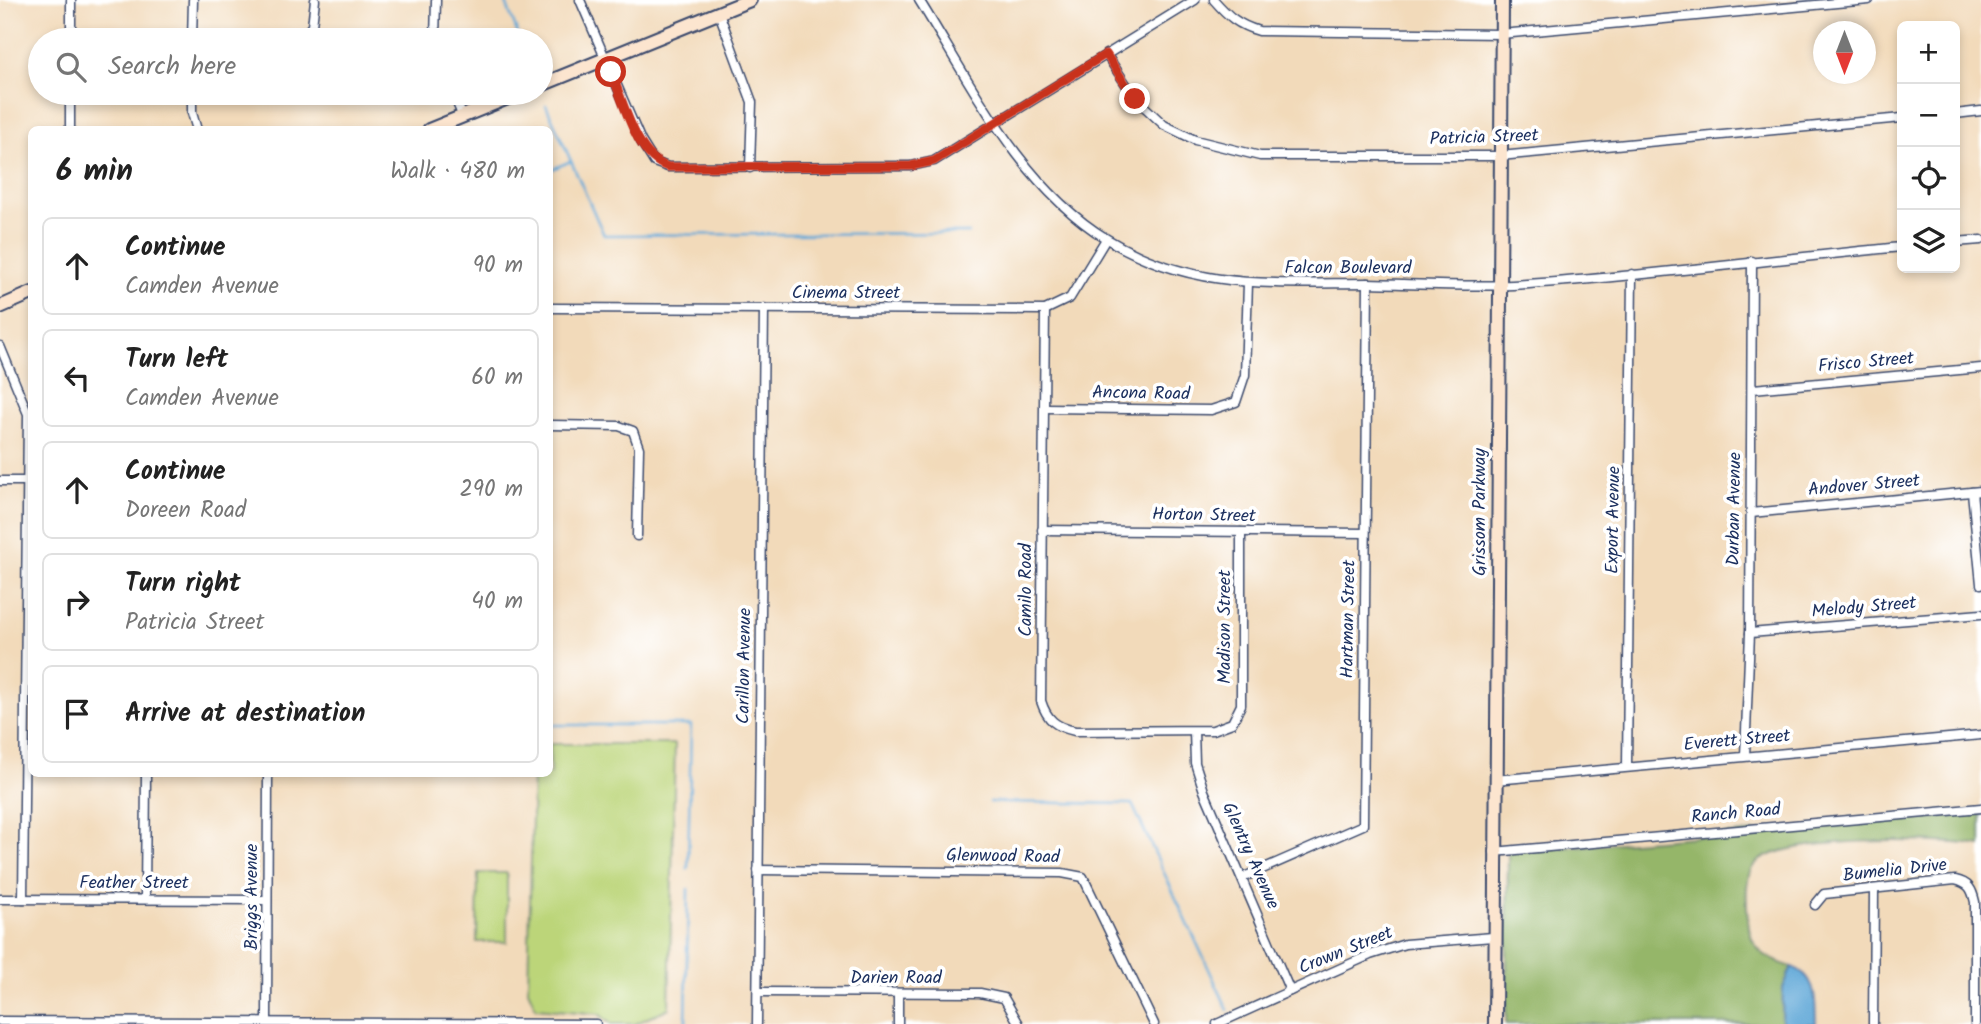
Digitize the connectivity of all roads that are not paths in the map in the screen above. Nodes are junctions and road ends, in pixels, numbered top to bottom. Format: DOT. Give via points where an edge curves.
graph roads {
  1 [pos="71,0"];
  2 [pos="193,0"];
  3 [pos="315,0"];
  4 [pos="436,0"];
  5 [pos="580,0"];
  6 [pos="750,0"];
  7 [pos="919,0"];
  8 [pos="1195,0"];
  9 [pos="1214,0"];
  10 [pos="1502,0"];
  11 [pos="1869,0"];
  12 [pos="719,13"];
  13 [pos="71,28"];
  14 [pos="192,28"];
  15 [pos="310,28"];
  16 [pos="435,28"];
  17 [pos="1502,34"];
  18 [pos="1106,54"];
  19 [pos="606,60"];
  20 [pos="553,80"];
  21 [pos="71,105"];
  22 [pos="192,105"];
  23 [pos="458,105"];
  24 [pos="488,105"];
  25 [pos="1981,111"];
  26 [pos="1960,113"];
  27 [pos="462,115"];
  28 [pos="1897,118"];
  29 [pos="996,123"];
  30 [pos="70,126"];
  31 [pos="196,126"];
  32 [pos="438,126"];
  33 [pos="1500,156"];
  34 [pos="750,168"];
  35 [pos="1106,239"];
  36 [pos="1981,240"];
  37 [pos="1960,242"];
  38 [pos="1897,247"];
  39 [pos="1752,261"];
  40 [pos="1632,274"];
  41 [pos="1248,283"];
  42 [pos="1368,284"];
  43 [pos="1499,285"];
  44 [pos="28,295"];
  45 [pos="0,307"];
  46 [pos="553,308"];
  47 [pos="764,308"];
  48 [pos="1045,310"];
  49 [pos="0,345"];
  50 [pos="1981,368"];
  51 [pos="1753,389"];
  52 [pos="1045,408"];
  53 [pos="553,425"];
  54 [pos="0,481"];
  55 [pos="27,481"];
  56 [pos="1977,491"];
  57 [pos="1751,513"];
  58 [pos="1042,530"];
  59 [pos="1241,532"];
  60 [pos="1365,533"];
  61 [pos="638,537"];
  62 [pos="1981,584"];
  63 [pos="1981,614"];
  64 [pos="1750,633"];
  65 [pos="1194,731"];
  66 [pos="1981,735"];
  67 [pos="1745,757"];
  68 [pos="1627,767"];
  69 [pos="146,777"];
  70 [pos="268,777"];
  71 [pos="1495,780"];
  72 [pos="1981,808"];
  73 [pos="1493,852"];
  74 [pos="758,870"];
  75 [pos="1244,877"];
  76 [pos="1874,890"];
  77 [pos="0,899"];
  78 [pos="23,899"];
  79 [pos="145,899"];
  80 [pos="267,900"];
  81 [pos="1815,905"];
  82 [pos="1493,937"];
  83 [pos="1290,991"];
  84 [pos="758,992"];
  85 [pos="898,995"];
  86 [pos="267,1020"];
  87 [pos="0,1021"];
  88 [pos="29,1022"];
  89 [pos="596,1024"];
  90 [pos="757,1024"];
  91 [pos="898,1024"];
  92 [pos="1019,1024"];
  93 [pos="1154,1024"];
  94 [pos="1217,1024"];
  95 [pos="1495,1024"];
  96 [pos="1873,1024"];
  97 [pos="1975,1024"];
  1 -- 13 [label="street"];
  2 -- 14 [label="street"];
  3 -- 15 [label="street"];
  4 -- 16 [label="street"];
  5 -- 19 [label="street"];
  6 -- 12 [label="main road"];
  7 -- 29 [label="street, Falcon Boulevard"];
  8 -- 18 [label="street"];
  9 -- 17 [label="street" via="1235,22 1259,31"];
  10 -- 17 [label="main road, Grissom Parkway"];
  11 -- 17 [label="street"];
  12 -- 19 [label="main road"];
  12 -- 34 [label="street" via="752,102"];
  17 -- 33 [label="main road, Grissom Parkway"];
  18 -- 29 [label="street"];
  18 -- 33 [label="street, Patricia Street" via="1135,99 1164,125 1227,150 1260,156"];
  19 -- 20 [label="main road"];
  19 -- 34 [label="street" via="640,141 654,162 668,167"];
  21 -- 30 [label="street"];
  22 -- 31 [label="street"];
  23 -- 27 [label="street"];
  24 -- 27 [label="main road"];
  25 -- 26 [label="street"];
  27 -- 32 [label="main road"];
  28 -- 33 [label="street, Patricia Street"];
  29 -- 34 [label="street" via="934,161 911,166"];
  29 -- 35 [label="street, Falcon Boulevard" via="1067,209"];
  33 -- 43 [label="main road, Grissom Parkway"];
  35 -- 41 [label="street, Falcon Boulevard" via="1190,275"];
  35 -- 48 [label="street" via="1070,298"];
  36 -- 37 [label="street"];
  38 -- 39 [label="street, Falcon Boulevard"];
  39 -- 40 [label="street, Falcon Boulevard"];
  39 -- 51 [label="street, Durban Avenue"];
  40 -- 43 [label="street, Falcon Boulevard"];
  40 -- 68 [label="street, Export Avenue"];
  41 -- 42 [label="street, Falcon Boulevard"];
  41 -- 52 [label="street, Ancona Road" via="1245,375 1237,402 1211,410"];
  42 -- 43 [label="street, Falcon Boulevard"];
  42 -- 60 [label="street, Hartman Street"];
  43 -- 71 [label="main road, Grissom Parkway"];
  44 -- 45 [label="main road"];
  46 -- 47 [label="street, Cinema Street"];
  47 -- 48 [label="street, Cinema Street"];
  47 -- 74 [label="street, Carillon Avenue"];
  48 -- 52 [label="street, Camilo Road"];
  49 -- 55 [label="street" via="28,414"];
  50 -- 51 [label="street, Frisco Street"];
  51 -- 57 [label="street, Durban Avenue"];
  52 -- 58 [label="street, Camilo Road"];
  53 -- 61 [label="street" via="619,426 633,431 639,448"];
  54 -- 55 [label="street"];
  55 -- 78 [label="street"];
  56 -- 57 [label="street, Andover Street"];
  56 -- 62 [label="street"];
  57 -- 64 [label="street, Durban Avenue"];
  58 -- 59 [label="street, Horton Street"];
  58 -- 65 [label="street, Camilo Road" via="1041,701 1045,716 1075,731"];
  59 -- 60 [label="street, Horton Street"];
  59 -- 65 [label="street, Madison Street" via="1241,705 1232,723"];
  60 -- 75 [label="street, Hartman Street" via="1363,825"];
  63 -- 64 [label="street, Melody Street"];
  64 -- 67 [label="street, Durban Avenue"];
  65 -- 75 [label="street, Glentry Avenue" via="1198,772"];
  66 -- 67 [label="street, Everett Street"];
  67 -- 68 [label="street, Everett Street"];
  68 -- 71 [label="street, Everett Street"];
  69 -- 79 [label="street"];
  70 -- 80 [label="street, Briggs Avenue"];
  71 -- 73 [label="main road, Grissom Parkway"];
  72 -- 73 [label="street, Ranch Road"];
  73 -- 82 [label="main road, Grissom Parkway"];
  74 -- 84 [label="street, Carillon Avenue"];
  74 -- 93 [label="street, Glenwood Road" via="1062,873 1083,877"];
  75 -- 83 [label="street, Glentry Avenue"];
  76 -- 81 [label="street, Bumelia Drive" via="1824,894"];
  76 -- 96 [label="street"];
  76 -- 97 [label="street, Bumelia Drive" via="1955,880 1972,890"];
  77 -- 78 [label="street, Feather Street"];
  78 -- 79 [label="street, Feather Street"];
  79 -- 80 [label="street, Feather Street"];
  80 -- 86 [label="street, Briggs Avenue"];
  82 -- 83 [label="street, Crown Street" via="1405,944"];
  82 -- 95 [label="main road, Grissom Parkway"];
  83 -- 94 [label="street, Crown Street"];
  84 -- 85 [label="street, Darien Road"];
  84 -- 90 [label="street, Carillon Avenue"];
  85 -- 91 [label="street"];
  85 -- 92 [label="street, Darien Road" via="980,993 1004,998"];
  86 -- 88 [label="street"];
  86 -- 89 [label="street"];
  87 -- 88 [label="street"];
}
